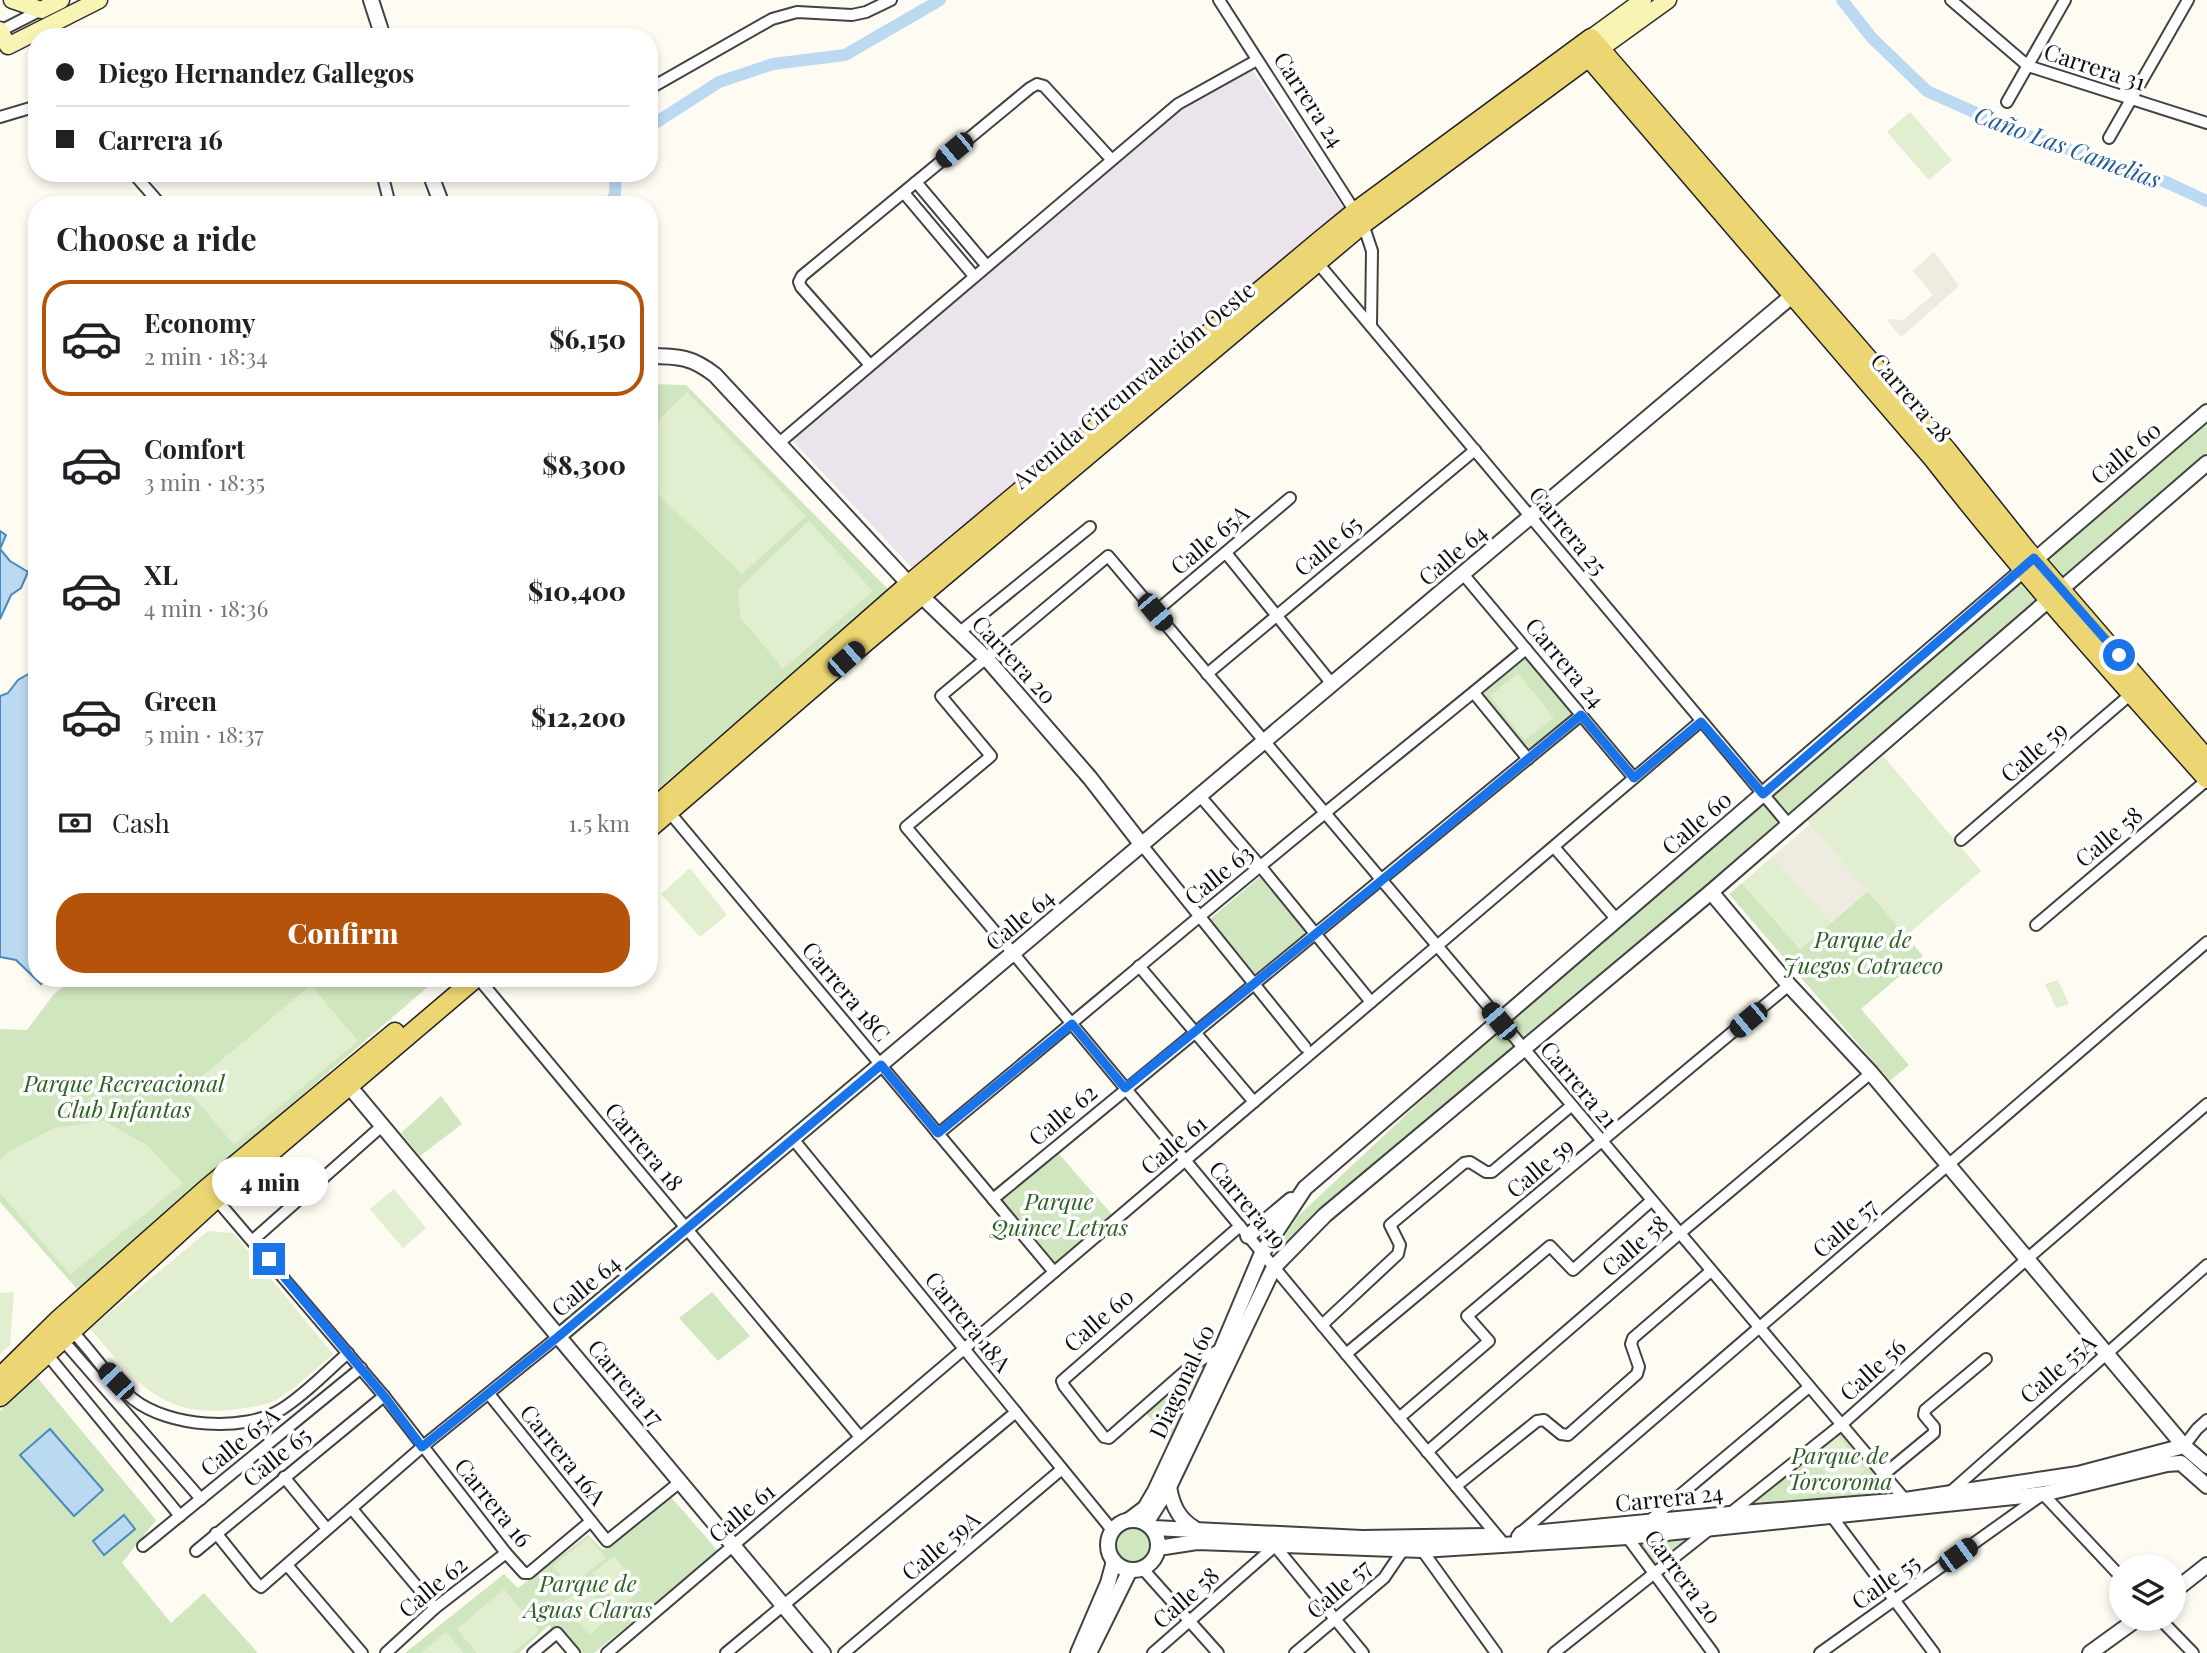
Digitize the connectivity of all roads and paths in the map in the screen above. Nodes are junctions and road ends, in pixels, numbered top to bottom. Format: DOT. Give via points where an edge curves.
graph roads {
  1 [pos="61,0"];
  2 [pos="99,0"];
  3 [pos="371,0"];
  4 [pos="891,0"];
  5 [pos="1219,0"];
  6 [pos="1643,0"];
  7 [pos="1668,0"];
  8 [pos="1951,0"];
  9 [pos="2065,0"];
  10 [pos="2188,0"];
  11 [pos="14,1"];
  12 [pos="41,10"];
  13 [pos="380,28"];
  14 [pos="2,37"];
  15 [pos="1590,48"];
  16 [pos="1257,60"];
  17 [pos="2028,66"];
  18 [pos="658,84"];
  19 [pos="2132,100"];
  20 [pos="2007,102"];
  21 [pos="28,109"];
  22 [pos="0,117"];
  23 [pos="2207,123"];
  24 [pos="2109,138"];
  25 [pos="1111,159"];
  26 [pos="141,182"];
  27 [pos="916,182"];
  28 [pos="904,193"];
  29 [pos="153,196"];
  30 [pos="1359,217"];
  31 [pos="1317,262"];
  32 [pos="986,265"];
  33 [pos="974,276"];
  34 [pos="1798,291"];
  35 [pos="1371,326"];
  36 [pos="658,356"];
  37 [pos="870,365"];
  38 [pos="2207,412"];
  39 [pos="779,443"];
  40 [pos="1475,450"];
  41 [pos="2207,463"];
  42 [pos="1290,498"];
  43 [pos="1530,517"];
  44 [pos="1090,527"];
  45 [pos="1226,552"];
  46 [pos="2028,564"];
  47 [pos="1463,574"];
  48 [pos="914,590"];
  49 [pos="2055,594"];
  50 [pos="1155,612"];
  51 [pos="1276,614"];
  52 [pos="960,632"];
  53 [pos="1526,649"];
  54 [pos="987,659"];
  55 [pos="1207,674"];
  56 [pos="1332,684"];
  57 [pos="1474,693"];
  58 [pos="2131,694"];
  59 [pos="1581,715"];
  60 [pos="1701,722"];
  61 [pos="1264,742"];
  62 [pos="1528,758"];
  63 [pos="2207,759"];
  64 [pos="1634,778"];
  65 [pos="2207,779"];
  66 [pos="1763,794"];
  67 [pos="1200,796"];
  68 [pos="660,808"];
  69 [pos="1324,813"];
  70 [pos="1789,825"];
  71 [pos="1961,840"];
  72 [pos="1142,845"];
  73 [pos="1554,847"];
  74 [pos="1261,867"];
  75 [pos="1381,881"];
  76 [pos="1711,892"];
  77 [pos="1200,916"];
  78 [pos="1617,920"];
  79 [pos="2036,925"];
  80 [pos="1316,933"];
  81 [pos="2207,942"];
  82 [pos="1437,947"];
  83 [pos="1013,953"];
  84 [pos="1139,966"];
  85 [pos="1254,985"];
  86 [pos="1789,985"];
  87 [pos="450,987"];
  88 [pos="466,987"];
  89 [pos="485,987"];
  90 [pos="1371,1002"];
  91 [pos="1499,1021"];
  92 [pos="1072,1024"];
  93 [pos="1194,1032"];
  94 [pos="1306,1047"];
  95 [pos="1522,1048"];
  96 [pos="881,1065"];
  97 [pos="1871,1073"];
  98 [pos="346,1082"];
  99 [pos="1125,1088"];
  100 [pos="1254,1102"];
  101 [pos="2207,1104"];
  102 [pos="1571,1106"];
  103 [pos="383,1125"];
  104 [pos="938,1133"];
  105 [pos="793,1139"];
  106 [pos="1602,1142"];
  107 [pos="1185,1161"];
  108 [pos="1947,1166"];
  109 [pos="1305,1188"];
  110 [pos="216,1199"];
  111 [pos="993,1199"];
  112 [pos="1651,1200"];
  113 [pos="687,1229"];
  114 [pos="1244,1231"];
  115 [pos="1679,1234"];
  116 [pos="253,1240"];
  117 [pos="1262,1253"];
  118 [pos="2028,1258"];
  119 [pos="2207,1265"];
  120 [pos="1274,1267"];
  121 [pos="1711,1271"];
  122 [pos="1054,1272"];
  123 [pos="1322,1325"];
  124 [pos="1759,1328"];
  125 [pos="61,1329"];
  126 [pos="559,1336"];
  127 [pos="1222,1348"];
  128 [pos="964,1349"];
  129 [pos="2107,1352"];
  130 [pos="46,1353"];
  131 [pos="348,1353"];
  132 [pos="1346,1354"];
  133 [pos="1986,1359"];
  134 [pos="1191,1366"];
  135 [pos="361,1368"];
  136 [pos="0,1377"];
  137 [pos="1205,1384"];
  138 [pos="1809,1387"];
  139 [pos="489,1394"];
  140 [pos="384,1396"];
  141 [pos="0,1397"];
  142 [pos="1016,1412"];
  143 [pos="264,1417"];
  144 [pos="1399,1418"];
  145 [pos="2207,1420"];
  146 [pos="1841,1425"];
  147 [pos="279,1435"];
  148 [pos="860,1437"];
  149 [pos="2185,1446"];
  150 [pos="422,1447"];
  151 [pos="1427,1452"];
  152 [pos="2181,1463"];
  153 [pos="2207,1466"];
  154 [pos="1062,1469"];
  155 [pos="1884,1475"];
  156 [pos="284,1477"];
  157 [pos="680,1482"];
  158 [pos="1456,1486"];
  159 [pos="2207,1486"];
  160 [pos="1169,1487"];
  161 [pos="1949,1492"];
  162 [pos="2043,1494"];
  163 [pos="201,1499"];
  164 [pos="1909,1505"];
  165 [pos="1937,1506"];
  166 [pos="352,1509"];
  167 [pos="1730,1514"];
  168 [pos="180,1516"];
  169 [pos="1833,1518"];
  170 [pos="1129,1520"];
  171 [pos="591,1521"];
  172 [pos="1649,1521"];
  173 [pos="1149,1525"];
  174 [pos="1194,1528"];
  175 [pos="327,1529"];
  176 [pos="1711,1529"];
  177 [pos="1112,1530"];
  178 [pos="1623,1531"];
  179 [pos="216,1533"];
  180 [pos="1507,1540"];
  181 [pos="733,1545"];
  182 [pos="143,1546"];
  183 [pos="1275,1546"];
  184 [pos="1158,1548"];
  185 [pos="1422,1549"];
  186 [pos="1404,1550"];
  187 [pos="196,1551"];
  188 [pos="506,1553"];
  189 [pos="1114,1561"];
  190 [pos="2109,1564"];
  191 [pos="2207,1564"];
  192 [pos="287,1565"];
  193 [pos="1136,1569"];
  194 [pos="1654,1574"];
  195 [pos="2186,1581"];
  196 [pos="1895,1601"];
  197 [pos="783,1605"];
  198 [pos="435,1608"];
  199 [pos="1335,1619"];
  200 [pos="1190,1621"];
  201 [pos="2120,1631"];
  202 [pos="2172,1631"];
  203 [pos="362,1653"];
  204 [pos="386,1653"];
  205 [pos="533,1653"];
  206 [pos="573,1653"];
  207 [pos="607,1653"];
  208 [pos="726,1653"];
  209 [pos="823,1653"];
  210 [pos="845,1653"];
  211 [pos="1078,1653"];
  212 [pos="1089,1653"];
  213 [pos="1153,1653"];
  214 [pos="1218,1653"];
  215 [pos="1295,1653"];
  216 [pos="1363,1653"];
  217 [pos="1496,1653"];
  218 [pos="1554,1653"];
  219 [pos="1713,1653"];
  220 [pos="1820,1653"];
  221 [pos="1934,1653"];
  222 [pos="2090,1653"];
  223 [pos="2193,1653"];
  1 -- 12 [label="main road"];
  2 -- 14 [label="main road"];
  3 -- 13 [label="street"];
  4 -- 18 [label="street" via="852,15 797,12 772,19"];
  5 -- 16 [label="street, Carrera 24"];
  6 -- 15 [label="main road, Avenida Circunvalación Oeste"];
  7 -- 15 [label="main road, Avenida Circunvalación Oeste"];
  8 -- 17 [label="street, Carrera 31"];
  9 -- 17 [label="street"];
  10 -- 19 [label="street"];
  11 -- 12 [label="main road"];
  12 -- 14 [label="street"];
  15 -- 30 [label="main road, Avenida Circunvalación Oeste"];
  15 -- 34 [label="main road, Carrera 28"];
  16 -- 25 [label="street" via="1178,104"];
  16 -- 30 [label="street, Carrera 24"];
  17 -- 19 [label="street, Carrera 31"];
  17 -- 20 [label="street"];
  19 -- 23 [label="street, Carrera 31"];
  19 -- 24 [label="street"];
  21 -- 22 [label="street"];
  25 -- 27 [label="street" via="1044,86 1037,84"];
  25 -- 32 [label="street"];
  26 -- 29 [label="street"];
  27 -- 28 [label="street"];
  27 -- 32 [label="street"];
  28 -- 33 [label="street"];
  28 -- 37 [label="street" via="799,282"];
  30 -- 31 [label="main road, Avenida Circunvalación Oeste"];
  30 -- 35 [label="street, Carrera 24" via="1372,251"];
  30 -- 48 [label="main road, Avenida Circunvalación Oeste"];
  31 -- 35 [label="street, Carrera 25"];
  31 -- 48 [label="main road, Avenida Circunvalación Oeste"];
  32 -- 33 [label="street"];
  33 -- 37 [label="street"];
  34 -- 43 [label="street, Calle 64"];
  34 -- 46 [label="main road, Carrera 28" via="1947,450"];
  35 -- 40 [label="street, Carrera 25"];
  36 -- 39 [label="street, Carrera 20" via="698,362"];
  37 -- 39 [label="street"];
  38 -- 46 [label="street, Calle 60"];
  39 -- 48 [label="street, Carrera 20"];
  40 -- 43 [label="street, Carrera 25"];
  40 -- 51 [label="street, Calle 65"];
  41 -- 49 [label="street"];
  42 -- 45 [label="street, Calle 65A"];
  43 -- 47 [label="street, Calle 64"];
  43 -- 60 [label="street, Carrera 25"];
  44 -- 52 [label="street"];
  45 -- 50 [label="street, Calle 65A"];
  45 -- 51 [label="street"];
  46 -- 49 [label="main road, Carrera 28"];
  46 -- 66 [label="street, Calle 60"];
  47 -- 53 [label="street, Carrera 24"];
  47 -- 56 [label="street, Calle 64"];
  48 -- 52 [label="street, Carrera 20"];
  48 -- 68 [label="main road, Avenida Circunvalación Oeste"];
  49 -- 58 [label="main road, Carrera 28"];
  49 -- 63 [label="main road, Carrera 28"];
  49 -- 70 [label="street"];
  50 -- 54 [label="street, Carrera 21" via="1108,556"];
  50 -- 55 [label="street, Carrera 21"];
  51 -- 55 [label="street, Calle 65"];
  51 -- 56 [label="street"];
  52 -- 54 [label="street, Carrera 20"];
  53 -- 57 [label="street, Calle 63"];
  53 -- 59 [label="street, Carrera 24"];
  54 -- 72 [label="street, Carrera 20"];
  54 -- 83 [label="street, Carrera 19" via="941,696 991,756 906,827"];
  55 -- 61 [label="street, Carrera 21"];
  56 -- 61 [label="street, Calle 64"];
  57 -- 62 [label="street"];
  57 -- 69 [label="street, Calle 63"];
  58 -- 65 [label="main road, Carrera 28"];
  58 -- 71 [label="street, Calle 59"];
  59 -- 62 [label="street, Calle 62"];
  59 -- 64 [label="street, Carrera 24"];
  60 -- 64 [label="street, Calle 61"];
  60 -- 66 [label="street, Carrera 25"];
  61 -- 67 [label="street, Calle 64"];
  61 -- 69 [label="street, Carrera 21"];
  62 -- 75 [label="street, Calle 62"];
  64 -- 73 [label="street, Calle 61"];
  65 -- 79 [label="street, Calle 58"];
  66 -- 70 [label="street, Carrera 25"];
  66 -- 78 [label="street, Calle 60"];
  67 -- 72 [label="street, Calle 64"];
  67 -- 74 [label="street"];
  68 -- 96 [label="street, Carrera 18C"];
  69 -- 74 [label="street, Calle 63"];
  69 -- 75 [label="street, Carrera 21"];
  70 -- 76 [label="street"];
  72 -- 77 [label="street, Carrera 20"];
  72 -- 83 [label="street, Calle 64"];
  73 -- 78 [label="street"];
  73 -- 82 [label="street, Calle 61"];
  74 -- 77 [label="street, Calle 63"];
  74 -- 80 [label="street"];
  75 -- 80 [label="street, Calle 62"];
  75 -- 82 [label="street, Carrera 21"];
  76 -- 86 [label="street"];
  76 -- 95 [label="street"];
  77 -- 84 [label="street, Calle 63"];
  77 -- 85 [label="street, Carrera 20"];
  78 -- 91 [label="street, Calle 60"];
  80 -- 85 [label="street, Calle 62"];
  80 -- 90 [label="street"];
  81 -- 108 [label="street, Calle 57"];
  82 -- 90 [label="street, Calle 61"];
  82 -- 91 [label="street, Carrera 21"];
  83 -- 92 [label="street, Carrera 19"];
  83 -- 96 [label="street, Calle 64"];
  84 -- 92 [label="street, Calle 63"];
  84 -- 93 [label="street"];
  85 -- 93 [label="street, Calle 62"];
  85 -- 94 [label="street, Carrera 20"];
  86 -- 97 [label="street"];
  86 -- 106 [label="street, Calle 59"];
  87 -- 98 [label="main road"];
  88 -- 98 [label="main road"];
  89 -- 113 [label="street, Carrera 18"];
  90 -- 100 [label="street, Calle 61"];
  91 -- 95 [label="street, Carrera 21"];
  91 -- 109 [label="street, Calle 60"];
  92 -- 99 [label="street, Carrera 19"];
  92 -- 104 [label="street, Calle 63"];
  93 -- 99 [label="street, Calle 62"];
  93 -- 100 [label="street"];
  95 -- 102 [label="street, Carrera 21"];
  95 -- 120 [label="street" via="1325,1215"];
  96 -- 104 [label="street, Carrera 18C"];
  96 -- 105 [label="street, Calle 64"];
  97 -- 108 [label="street"];
  97 -- 115 [label="street, Calle 58"];
  98 -- 103 [label="street, Carrera 17"];
  98 -- 110 [label="main road"];
  98 -- 125 [label="main road" via="206,1189"];
  99 -- 107 [label="street, Carrera 19"];
  99 -- 111 [label="street, Calle 62"];
  100 -- 107 [label="street, Calle 61"];
  101 -- 118 [label="street, Calle 56"];
  102 -- 106 [label="street, Carrera 21"];
  102 -- 123 [label="street" via="1492,1171 1464,1163 1390,1225 1401,1245 1398,1254"];
  103 -- 116 [label="street"];
  103 -- 126 [label="street, Carrera 17"];
  104 -- 111 [label="street, Carrera 18C"];
  105 -- 113 [label="street, Calle 64"];
  105 -- 128 [label="street, Carrera 18A"];
  106 -- 112 [label="street, Carrera 21"];
  106 -- 132 [label="street, Calle 59"];
  107 -- 114 [label="street, Carrera 19"];
  107 -- 122 [label="street, Calle 61"];
  108 -- 118 [label="street"];
  108 -- 124 [label="street, Calle 57"];
  109 -- 114 [label="street"];
  109 -- 117 [label="street, Calle 60"];
  110 -- 116 [label="street, Carrera 16"];
  110 -- 125 [label="main road"];
  111 -- 122 [label="street, Carrera 18C"];
  112 -- 115 [label="street, Carrera 21"];
  112 -- 144 [label="street" via="1573,1270 1550,1246 1467,1316 1489,1341"];
  113 -- 126 [label="street, Calle 64"];
  113 -- 148 [label="street, Carrera 18"];
  114 -- 117 [label="street, Carrera 19"];
  114 -- 134 [label="street, Calle 60" via="1062,1381 1109,1438"];
  115 -- 121 [label="street, Carrera 21"];
  115 -- 151 [label="street, Calle 58"];
  116 -- 131 [label="street, Carrera 16"];
  117 -- 120 [label="street, Carrera 19"];
  117 -- 127 [label="street, Diagonal 60"];
  118 -- 129 [label="street"];
  118 -- 146 [label="street, Calle 56"];
  119 -- 129 [label="street, Calle 55A"];
  120 -- 123 [label="street, Carrera 19"];
  120 -- 160 [label="street, Diagonal 60"];
  121 -- 124 [label="street, Carrera 21"];
  121 -- 158 [label="street" via="1633,1338 1637,1374 1568,1435 1544,1420 1537,1421"];
  122 -- 128 [label="street, Calle 61"];
  123 -- 132 [label="street, Carrera 19"];
  124 -- 138 [label="street, Carrera 21"];
  124 -- 180 [label="street, Calle 57"];
  125 -- 130 [label="main road"];
  125 -- 136 [label="main road"];
  125 -- 143 [label="street, Calle 65A" via="146,1409 177,1420 219,1423"];
  125 -- 163 [label="street"];
  126 -- 139 [label="street, Calle 64"];
  126 -- 157 [label="street, Carrera 17"];
  127 -- 134 [label="street, Calle 60"];
  127 -- 137 [label="street, Diagonal 60"];
  128 -- 142 [label="street, Carrera 18A"];
  128 -- 148 [label="street, Calle 61"];
  129 -- 149 [label="street"];
  129 -- 161 [label="street, Calle 55A"];
  130 -- 141 [label="main road"];
  130 -- 168 [label="street"];
  131 -- 135 [label="street, Carrera 16"];
  131 -- 143 [label="street, Calle 65A" via="282,1409"];
  132 -- 144 [label="street, Carrera 19"];
  133 -- 155 [label="street" via="1925,1410 1934,1433"];
  134 -- 137 [label="street"];
  135 -- 140 [label="street, Carrera 16"];
  135 -- 147 [label="street, Calle 65A"];
  137 -- 170 [label="street, Diagonal 60" via="1155,1491 1145,1508"];
  138 -- 146 [label="street, Carrera 21"];
  138 -- 172 [label="street"];
  139 -- 150 [label="street, Calle 64"];
  139 -- 171 [label="street, Carrera 16A"];
  140 -- 150 [label="street, Carrera 16"];
  140 -- 156 [label="street, Calle 65"];
  142 -- 154 [label="street, Carrera 18A"];
  142 -- 197 [label="street"];
  143 -- 147 [label="street"];
  144 -- 151 [label="street, Carrera 19"];
  145 -- 149 [label="street"];
  146 -- 155 [label="street, Carrera 21"];
  146 -- 167 [label="street, Calle 56"];
  147 -- 163 [label="street, Calle 65A"];
  148 -- 181 [label="street, Calle 61"];
  149 -- 152 [label="street"];
  149 -- 153 [label="street"];
  149 -- 161 [label="street, Carrera 24" via="2078,1474"];
  150 -- 166 [label="street, Calle 64"];
  150 -- 188 [label="street, Carrera 16"];
  151 -- 158 [label="street, Carrera 19"];
  152 -- 159 [label="street"];
  152 -- 162 [label="street, Carrera 24"];
  154 -- 177 [label="street, Carrera 18A"];
  154 -- 210 [label="street, Calle 59A"];
  155 -- 164 [label="street, Carrera 21"];
  156 -- 175 [label="street"];
  156 -- 179 [label="street, Calle 65"];
  157 -- 171 [label="street, Carrera 16A" via="607,1541"];
  157 -- 181 [label="street, Carrera 17"];
  158 -- 180 [label="street, Carrera 19"];
  160 -- 173 [label="street, Diagonal 60"];
  160 -- 174 [label="street" via="1174,1507"];
  161 -- 164 [label="street, Carrera 24"];
  161 -- 165 [label="street, Calle 55A"];
  162 -- 165 [label="street, Carrera 24"];
  162 -- 190 [label="street"];
  162 -- 196 [label="street, Calle 55"];
  163 -- 168 [label="street, Calle 65A"];
  164 -- 165 [label="street, Carrera 24"];
  164 -- 167 [label="street, Carrera 24"];
  164 -- 169 [label="street, Carrera 24"];
  166 -- 175 [label="street, Calle 64"];
  166 -- 198 [label="street"];
  167 -- 172 [label="street, Carrera 24"];
  167 -- 176 [label="street, Calle 56"];
  168 -- 182 [label="street, Calle 65A"];
  169 -- 176 [label="street, Carrera 24"];
  169 -- 196 [label="street"];
  170 -- 173 [label="street"];
  170 -- 177 [label="street"];
  171 -- 188 [label="street, Carrera 16" via="530,1573 524,1573"];
  172 -- 178 [label="street, Carrera 24"];
  173 -- 174 [label="street, Carrera 24"];
  173 -- 184 [label="street"];
  174 -- 180 [label="street, Carrera 24" via="1362,1538"];
  175 -- 192 [label="street, Calle 64"];
  176 -- 178 [label="street, Carrera 24"];
  176 -- 194 [label="street, Calle 56"];
  177 -- 189 [label="street" via="1108,1549"];
  178 -- 180 [label="street, Carrera 24"];
  178 -- 194 [label="street, Carrera 20"];
  179 -- 187 [label="street, Calle 65"];
  179 -- 192 [label="street, Calle 64" via="261,1587"];
  180 -- 185 [label="street, Carrera 24"];
  181 -- 197 [label="street, Carrera 17"];
  181 -- 207 [label="street, Calle 61"];
  183 -- 184 [label="street, Carrera 24" via="1197,1542"];
  183 -- 186 [label="street, Carrera 24"];
  183 -- 199 [label="street"];
  183 -- 200 [label="street, Calle 58"];
  184 -- 193 [label="street" via="1155,1558"];
  185 -- 186 [label="street, Carrera 24"];
  185 -- 217 [label="street"];
  186 -- 199 [label="street, Calle 57" via="1384,1578"];
  188 -- 198 [label="street, Calle 62"];
  189 -- 193 [label="street"];
  189 -- 211 [label="street"];
  191 -- 195 [label="street"];
  192 -- 203 [label="street"];
  193 -- 200 [label="street"];
  193 -- 212 [label="street"];
  194 -- 218 [label="street, Calle 56"];
  194 -- 219 [label="street, Carrera 20"];
  196 -- 220 [label="street, Calle 55"];
  196 -- 221 [label="street"];
  197 -- 208 [label="street"];
  197 -- 209 [label="street, Carrera 17"];
  198 -- 204 [label="street, Calle 62"];
  199 -- 215 [label="street, Calle 57"];
  199 -- 216 [label="street"];
  200 -- 213 [label="street, Calle 58"];
  200 -- 214 [label="street"];
  201 -- 222 [label="street"];
  202 -- 223 [label="street"];
  205 -- 206 [label="street" via="557,1633"];
}
